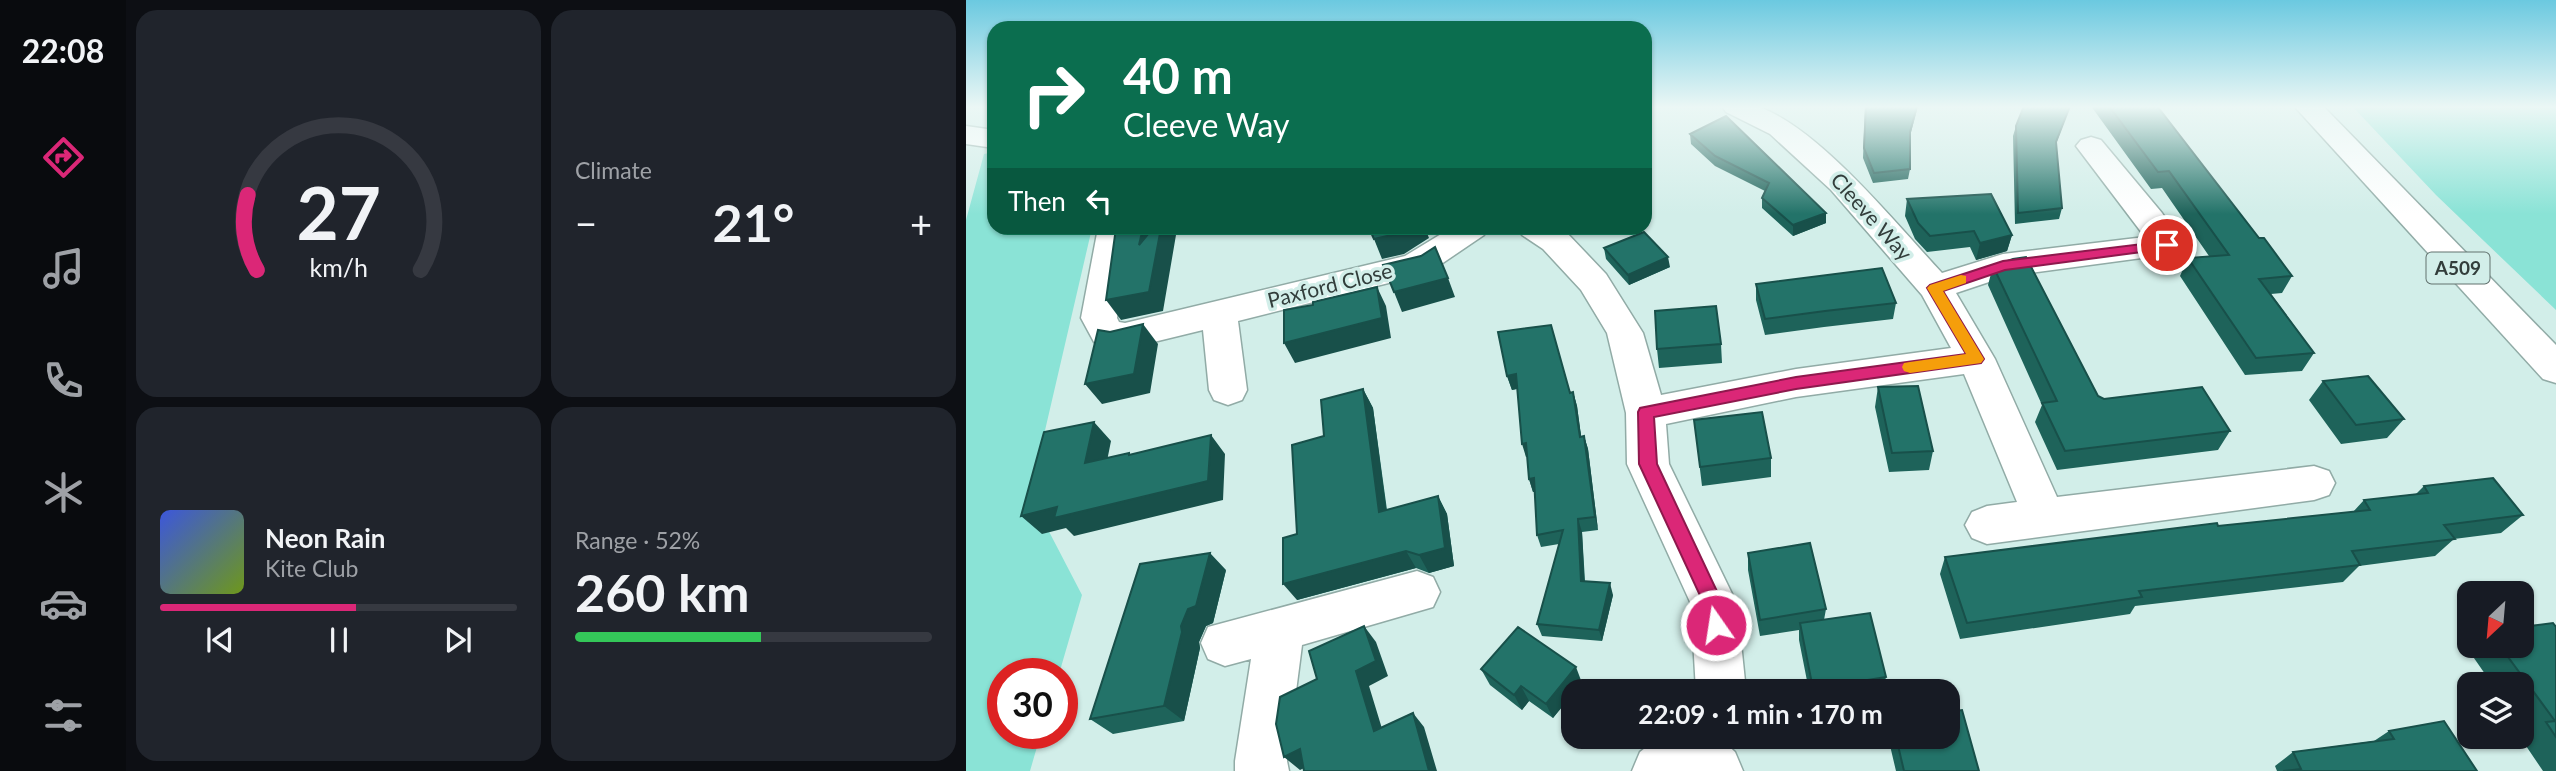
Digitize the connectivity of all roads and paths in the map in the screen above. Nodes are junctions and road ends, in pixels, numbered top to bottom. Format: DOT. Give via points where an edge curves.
graph roads {
  1 [pos="1796,142"];
  2 [pos="2342,142"];
  3 [pos="2091,145"];
  4 [pos="1113,235"];
  5 [pos="1462,235"];
  6 [pos="1545,235"];
  7 [pos="1935,288"];
  8 [pos="1219,313"];
  9 [pos="1976,359"];
  10 [pos="2556,369"];
  11 [pos="1228,390"];
  12 [pos="1646,412"];
  13 [pos="2314,483"];
  14 [pos="2044,516"];
  15 [pos="1987,525"];
  16 [pos="1417,592"];
  17 [pos="1280,629"];
  18 [pos="1225,643"];
  19 [pos="1720,679"];
  20 [pos="1261,766"];
  1 -- 7 [label="main road, Cleeve Way" via="1842,183"];
  2 -- 10 [label="main road, A509"];
  3 -- 7 [label="main road" via="2167,245 2003,265"];
  4 -- 8 [label="main road, Paxford Close" via="1099,318 1107,333 1125,336"];
  5 -- 8 [label="main road, Paxford Close" via="1416,265"];
  6 -- 12 [label="main road" via="1594,282 1625,334"];
  7 -- 9 [label="main road, Cleeve Way"];
  8 -- 11 [label="main road"];
  9 -- 12 [label="main road" via="1796,383"];
  9 -- 14 [label="main road, Cleeve Way"];
  12 -- 19 [label="main road" via="1648,464 1714,604"];
  13 -- 14 [label="main road"];
  14 -- 15 [label="main road"];
  16 -- 17 [label="main road"];
  17 -- 18 [label="main road"];
  17 -- 20 [label="main road"];
}
